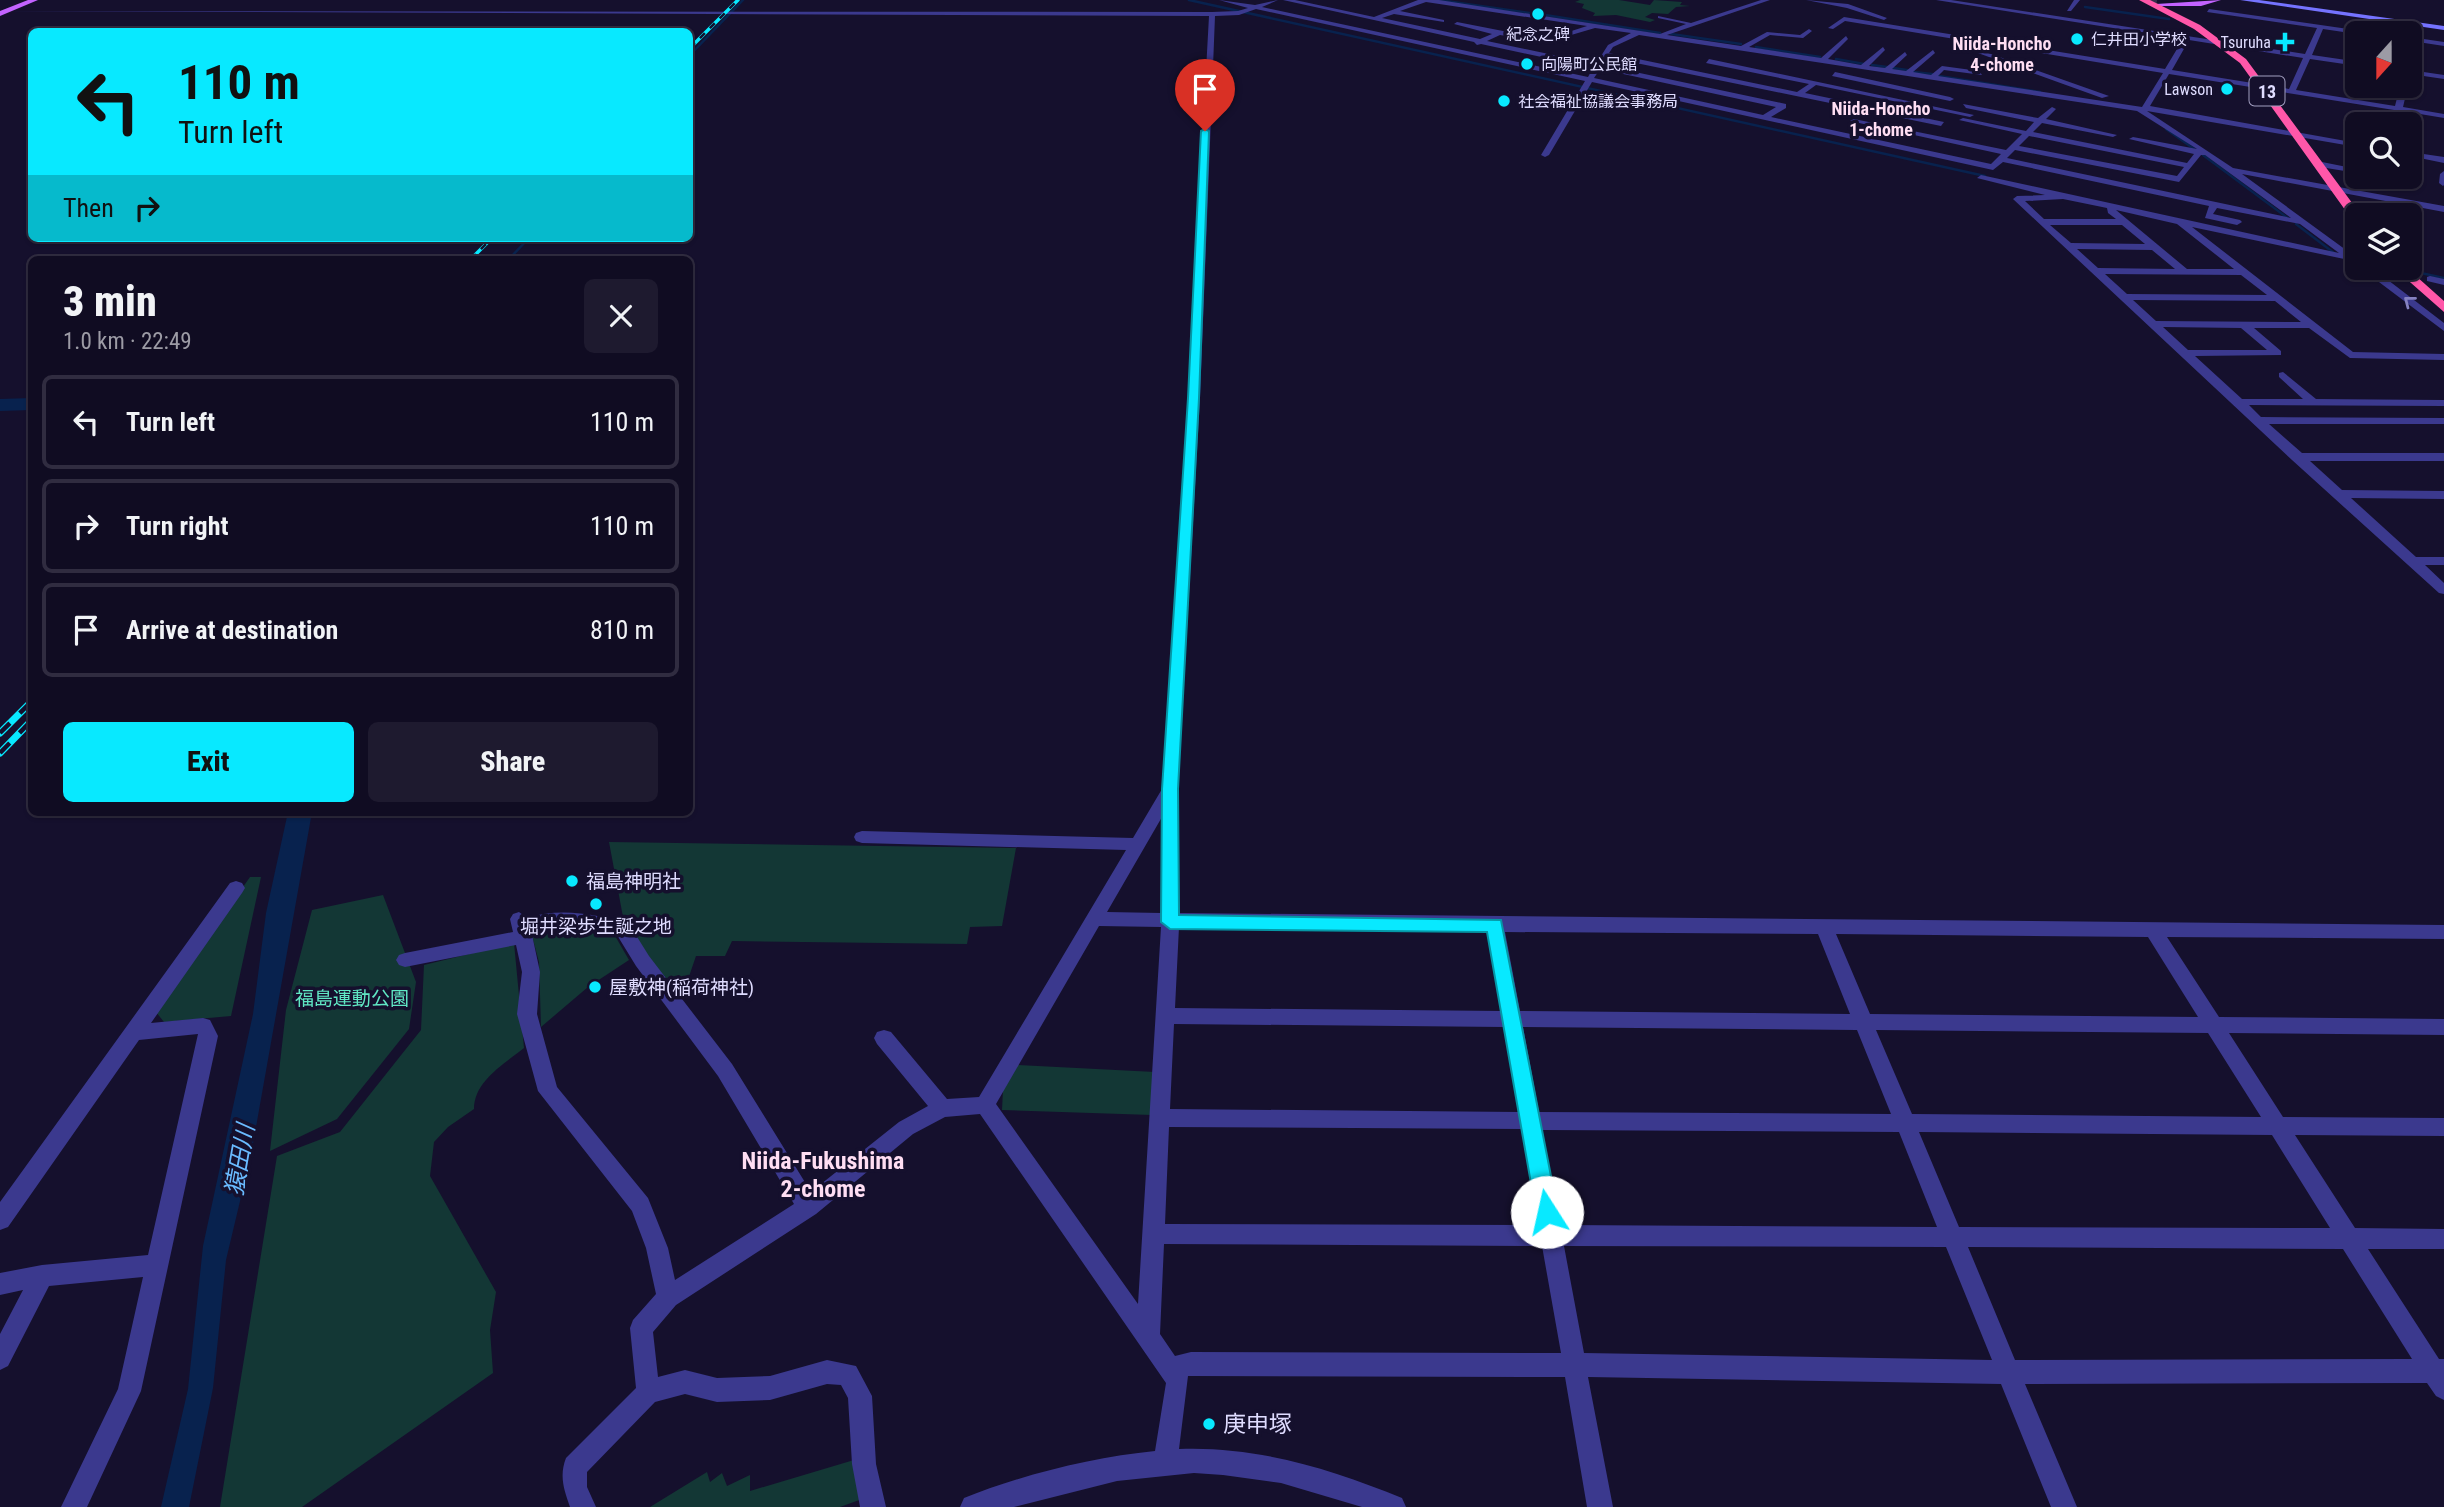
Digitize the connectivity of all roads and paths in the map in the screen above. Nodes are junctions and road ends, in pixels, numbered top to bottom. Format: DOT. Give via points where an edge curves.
graph roads {
  1 [pos="25,0"];
  2 [pos="34,0"];
  3 [pos="1222,0"];
  4 [pos="1275,0"];
  5 [pos="1286,0"];
  6 [pos="1425,0"];
  7 [pos="1767,0"];
  8 [pos="1809,0"];
  9 [pos="1841,0"];
  10 [pos="1939,0"];
  11 [pos="1986,0"];
  12 [pos="2077,0"];
  13 [pos="2143,0"];
  14 [pos="2217,0"];
  15 [pos="2244,0"];
  16 [pos="1735,1"];
  17 [pos="1344,2"];
  18 [pos="1831,3"];
  19 [pos="1753,4"];
  20 [pos="1979,6"];
  21 [pos="2156,6"];
  22 [pos="1255,7"];
  23 [pos="2208,7"];
  24 [pos="2055,8"];
  25 [pos="1326,9"];
  26 [pos="2069,10"];
  27 [pos="3,12"];
  28 [pos="1394,12"];
  29 [pos="1512,12"];
  30 [pos="2083,12"];
  31 [pos="1212,14"];
  32 [pos="2110,16"];
  33 [pos="1660,17"];
  34 [pos="1373,19"];
  35 [pos="1441,21"];
  36 [pos="1500,21"];
  37 [pos="1865,23"];
  38 [pos="1457,24"];
  39 [pos="1597,24"];
  40 [pos="1690,24"];
  41 [pos="2103,25"];
  42 [pos="2197,27"];
  43 [pos="2321,27"];
  44 [pos="1831,28"];
  45 [pos="1857,28"];
  46 [pos="2444,28"];
  47 [pos="1905,29"];
  48 [pos="1918,30"];
  49 [pos="2345,30"];
  50 [pos="1641,31"];
  51 [pos="1809,31"];
  52 [pos="1352,32"];
  53 [pos="1499,33"];
  54 [pos="1662,34"];
  55 [pos="1561,36"];
  56 [pos="1898,36"];
  57 [pos="1846,38"];
  58 [pos="2187,38"];
  59 [pos="1480,41"];
  60 [pos="2422,41"];
  61 [pos="1555,43"];
  62 [pos="2222,43"];
  63 [pos="2444,44"];
  64 [pos="1744,47"];
  65 [pos="1884,50"];
  66 [pos="1459,51"];
  67 [pos="1783,52"];
  68 [pos="1933,52"];
  69 [pos="1605,54"];
  70 [pos="1905,54"];
  71 [pos="1556,57"];
  72 [pos="2080,57"];
  73 [pos="2309,57"];
  74 [pos="1824,59"];
  75 [pos="1709,61"];
  76 [pos="2345,61"];
  77 [pos="2073,65"];
  78 [pos="1597,66"];
  79 [pos="1864,66"];
  80 [pos="1535,68"];
  81 [pos="1888,69"];
  82 [pos="1753,71"];
  83 [pos="2169,71"];
  84 [pos="1913,73"];
  85 [pos="1979,73"];
  86 [pos="1835,74"];
  87 [pos="2422,74"];
  88 [pos="1933,77"];
  89 [pos="2444,77"];
  90 [pos="1737,81"];
  91 [pos="1815,83"];
  92 [pos="1587,85"];
  93 [pos="1900,86"];
  94 [pos="2264,86"];
  95 [pos="2292,91"];
  96 [pos="1718,92"];
  97 [pos="1799,94"];
  98 [pos="1886,97"];
  99 [pos="2401,98"];
  100 [pos="1950,99"];
  101 [pos="1966,106"];
  102 [pos="2399,108"];
  103 [pos="1871,109"];
  104 [pos="2052,109"];
  105 [pos="2146,109"];
  106 [pos="2398,112"];
  107 [pos="2444,116"];
  108 [pos="1763,118"];
  109 [pos="1966,118"];
  110 [pos="2040,120"];
  111 [pos="1854,121"];
  112 [pos="1941,124"];
  113 [pos="2027,133"];
  114 [pos="1838,134"];
  115 [pos="2296,134"];
  116 [pos="2113,135"];
  117 [pos="2133,139"];
  118 [pos="2345,140"];
  119 [pos="2008,153"];
  120 [pos="2204,153"];
  121 [pos="1545,155"];
  122 [pos="2422,156"];
  123 [pos="2444,160"];
  124 [pos="2317,164"];
  125 [pos="2189,166"];
  126 [pos="1993,167"];
  127 [pos="2345,169"];
  128 [pos="2231,170"];
  129 [pos="1981,178"];
  130 [pos="2179,179"];
  131 [pos="2138,188"];
  132 [pos="2334,188"];
  133 [pos="2064,194"];
  134 [pos="2168,194"];
  135 [pos="2346,203"];
  136 [pos="2125,204"];
  137 [pos="2215,204"];
  138 [pos="2112,207"];
  139 [pos="2444,209"];
  140 [pos="2156,210"];
  141 [pos="2042,222"];
  142 [pos="2125,222"];
  143 [pos="2179,222"];
  144 [pos="2237,222"];
  145 [pos="2304,223"];
  146 [pos="2069,246"];
  147 [pos="2155,247"];
  148 [pos="2345,254"];
  149 [pos="2345,257"];
  150 [pos="2096,271"];
  151 [pos="2184,271"];
  152 [pos="2241,272"];
  153 [pos="2430,279"];
  154 [pos="2382,280"];
  155 [pos="2414,280"];
  156 [pos="2444,282"];
  157 [pos="2124,297"];
  158 [pos="2276,298"];
  159 [pos="2444,308"];
  160 [pos="2153,324"];
  161 [pos="2244,325"];
  162 [pos="2310,325"];
  163 [pos="2444,328"];
  164 [pos="2184,353"];
  165 [pos="2444,357"];
  166 [pos="2283,375"];
  167 [pos="2238,402"];
  168 [pos="2314,402"];
  169 [pos="2444,403"];
  170 [pos="2257,420"];
  171 [pos="2444,421"];
  172 [pos="2296,457"];
  173 [pos="2444,457"];
  174 [pos="2339,494"];
  175 [pos="2444,495"];
  176 [pos="2412,561"];
  177 [pos="2444,561"];
  178 [pos="2444,590"];
  179 [pos="1170,789"];
  180 [pos="862,837"];
  181 [pos="1136,844"];
  182 [pos="236,888"];
  183 [pos="1095,919"];
  184 [pos="1170,922"];
  185 [pos="1495,925"];
  186 [pos="521,927"];
  187 [pos="1824,927"];
  188 [pos="2154,931"];
  189 [pos="2444,932"];
  190 [pos="405,960"];
  191 [pos="1165,1016"];
  192 [pos="1512,1021"];
  193 [pos="1863,1023"];
  194 [pos="2214,1026"];
  195 [pos="2444,1027"];
  196 [pos="133,1033"];
  197 [pos="884,1038"];
  198 [pos="985,1105"];
  199 [pos="942,1108"];
  200 [pos="1160,1118"];
  201 [pos="1531,1122"];
  202 [pos="1904,1122"];
  203 [pos="2277,1125"];
  204 [pos="2444,1127"];
  205 [pos="808,1207"];
  206 [pos="0,1220"];
  207 [pos="1154,1234"];
  208 [pos="1551,1235"];
  209 [pos="1952,1237"];
  210 [pos="2348,1238"];
  211 [pos="2444,1239"];
  212 [pos="157,1265"];
  213 [pos="42,1276"];
  214 [pos="0,1284"];
  215 [pos="668,1297"];
  216 [pos="1148,1334"];
  217 [pos="0,1358"];
  218 [pos="1575,1365"];
  219 [pos="1171,1369"];
  220 [pos="2008,1372"];
  221 [pos="2440,1377"];
  222 [pos="649,1392"];
  223 [pos="1165,1462"];
  224 [pos="74,1507"];
  225 [pos="583,1507"];
  226 [pos="873,1507"];
  227 [pos="973,1507"];
  228 [pos="1393,1507"];
  229 [pos="1600,1507"];
  230 [pos="2064,1507"];
  1 -- 27 [label="main road"];
  2 -- 27 [label="main road"];
  3 -- 22 [label="street"];
  4 -- 22 [label="street"];
  5 -- 25 [label="street"];
  6 -- 28 [label="street"];
  6 -- 29 [label="street"];
  7 -- 19 [label="street"];
  8 -- 18 [label="street"];
  9 -- 18 [label="street"];
  10 -- 20 [label="street"];
  11 -- 20 [label="street"];
  12 -- 26 [label="street"];
  13 -- 21 [label="highway, 13"];
  14 -- 23 [label="main road"];
  15 -- 46 [label="street"];
  16 -- 19 [label="street"];
  17 -- 25 [label="street"];
  18 -- 48 [label="street"];
  19 -- 40 [label="street"];
  20 -- 41 [label="street"];
  21 -- 23 [label="main road"];
  21 -- 42 [label="highway, 13"];
  22 -- 31 [label="street"];
  22 -- 52 [label="street"];
  23 -- 42 [label="street"];
  23 -- 43 [label="street"];
  24 -- 26 [label="street"];
  25 -- 34 [label="street"];
  26 -- 30 [label="street"];
  27 -- 31 [label="street"];
  28 -- 34 [label="street"];
  28 -- 35 [label="street"];
  29 -- 36 [label="street"];
  29 -- 39 [label="street"];
  31 -- 179 [label="street"];
  32 -- 41 [label="street"];
  33 -- 40 [label="street"];
  34 -- 52 [label="street"];
  34 -- 59 [label="street"];
  37 -- 44 [label="street" via="1844,19"];
  37 -- 45 [label="street"];
  37 -- 47 [label="street"];
  38 -- 53 [label="street"];
  39 -- 50 [label="street"];
  39 -- 55 [label="street"];
  40 -- 54 [label="street"];
  41 -- 58 [label="street"];
  42 -- 62 [label="highway, 13"];
  43 -- 49 [label="street"];
  43 -- 73 [label="street"];
  47 -- 48 [label="street"];
  47 -- 56 [label="street"];
  48 -- 72 [label="street"];
  48 -- 105 [label="street" via="1979,55 2124,98"];
  50 -- 54 [label="street"];
  50 -- 69 [label="street" via="1615,42"];
  51 -- 64 [label="street" via="1801,37 1764,34"];
  52 -- 66 [label="street"];
  53 -- 59 [label="street"];
  53 -- 61 [label="street"];
  54 -- 64 [label="street"];
  57 -- 74 [label="street"];
  58 -- 62 [label="street"];
  58 -- 83 [label="street"];
  59 -- 66 [label="street"];
  59 -- 71 [label="street"];
  60 -- 63 [label="street"];
  62 -- 73 [label="street"];
  62 -- 94 [label="highway, 13"];
  64 -- 67 [label="street"];
  65 -- 79 [label="street"];
  66 -- 80 [label="street"];
  67 -- 74 [label="street"];
  67 -- 82 [label="street"];
  68 -- 84 [label="street"];
  69 -- 78 [label="street"];
  69 -- 90 [label="street"];
  70 -- 81 [label="street"];
  71 -- 78 [label="street"];
  71 -- 80 [label="street"];
  72 -- 77 [label="street"];
  72 -- 83 [label="street"];
  73 -- 76 [label="street"];
  73 -- 95 [label="street"];
  74 -- 79 [label="street"];
  75 -- 82 [label="street"];
  78 -- 92 [label="street"];
  78 -- 96 [label="street"];
  79 -- 81 [label="street"];
  80 -- 92 [label="street"];
  81 -- 84 [label="street"];
  82 -- 90 [label="street"];
  82 -- 91 [label="street"];
  83 -- 94 [label="street"];
  83 -- 105 [label="street"];
  84 -- 88 [label="street"];
  84 -- 93 [label="street"];
  85 -- 88 [label="street" via="1942,68"];
  86 -- 93 [label="street"];
  87 -- 89 [label="street"];
  88 -- 105 [label="street"];
  90 -- 96 [label="street"];
  90 -- 97 [label="street"];
  91 -- 97 [label="street"];
  91 -- 98 [label="street"];
  92 -- 108 [label="street"];
  92 -- 121 [label="street"];
  93 -- 98 [label="street"];
  93 -- 100 [label="street"];
  94 -- 95 [label="street"];
  94 -- 115 [label="highway, 13"];
  95 -- 102 [label="street"];
  96 -- 108 [label="street" via="1783,106"];
  97 -- 103 [label="street"];
  98 -- 103 [label="street"];
  98 -- 109 [label="street"];
  99 -- 102 [label="street"];
  101 -- 110 [label="street"];
  102 -- 106 [label="street"];
  102 -- 107 [label="street"];
  103 -- 111 [label="street"];
  103 -- 112 [label="street"];
  104 -- 110 [label="street"];
  105 -- 115 [label="street"];
  105 -- 120 [label="street"];
  108 -- 114 [label="street"];
  109 -- 113 [label="street"];
  110 -- 113 [label="street"];
  110 -- 116 [label="street"];
  111 -- 114 [label="street"];
  111 -- 119 [label="street"];
  113 -- 119 [label="street"];
  113 -- 125 [label="street"];
  114 -- 126 [label="street"];
  115 -- 118 [label="street"];
  115 -- 124 [label="highway, 13"];
  117 -- 120 [label="street"];
  119 -- 126 [label="street"];
  119 -- 130 [label="street"];
  119 -- 131 [label="street"];
  120 -- 125 [label="street"];
  120 -- 128 [label="street"];
  122 -- 123 [label="street"];
  124 -- 127 [label="street"];
  124 -- 132 [label="highway, 13"];
  125 -- 130 [label="street"];
  126 -- 133 [label="street" via="1986,174"];
  128 -- 132 [label="street"];
  128 -- 145 [label="street"];
  129 -- 133 [label="street"];
  130 -- 134 [label="street"];
  131 -- 134 [label="street"];
  131 -- 136 [label="street"];
  132 -- 135 [label="highway, 13"];
  132 -- 139 [label="street"];
  133 -- 138 [label="street"];
  133 -- 141 [label="street" via="2017,198"];
  134 -- 137 [label="street"];
  134 -- 140 [label="street"];
  137 -- 144 [label="street" via="2208,216"];
  137 -- 145 [label="street"];
  138 -- 142 [label="street"];
  138 -- 143 [label="street"];
  141 -- 142 [label="street"];
  141 -- 146 [label="street"];
  142 -- 147 [label="street"];
  143 -- 149 [label="street"];
  143 -- 152 [label="street"];
  145 -- 148 [label="street"];
  146 -- 147 [label="street"];
  146 -- 150 [label="street"];
  147 -- 151 [label="street"];
  150 -- 151 [label="street"];
  150 -- 157 [label="street"];
  151 -- 152 [label="street"];
  152 -- 158 [label="street"];
  153 -- 156 [label="street"];
  163 -- 154 [label="street, one-way"];
  155 -- 159 [label="highway"];
  157 -- 158 [label="street"];
  157 -- 160 [label="street"];
  158 -- 162 [label="street"];
  160 -- 161 [label="street"];
  160 -- 164 [label="street"];
  161 -- 162 [label="street"];
  161 -- 164 [label="street" via="2277,353"];
  162 -- 165 [label="street" via="2350,355"];
  164 -- 167 [label="street"];
  166 -- 168 [label="street"];
  167 -- 168 [label="street"];
  167 -- 170 [label="street"];
  168 -- 169 [label="street"];
  170 -- 171 [label="street"];
  170 -- 172 [label="street"];
  172 -- 173 [label="street"];
  172 -- 174 [label="street"];
  174 -- 175 [label="street"];
  174 -- 176 [label="street"];
  176 -- 177 [label="street"];
  176 -- 178 [label="street"];
  179 -- 181 [label="street"];
  179 -- 184 [label="street"];
  180 -- 181 [label="street"];
  181 -- 183 [label="street"];
  182 -- 196 [label="street"];
  183 -- 184 [label="street"];
  183 -- 198 [label="street"];
  184 -- 185 [label="street"];
  184 -- 191 [label="street"];
  185 -- 187 [label="street"];
  185 -- 192 [label="street"];
  186 -- 190 [label="street"];
  186 -- 205 [label="street" via="535,921 585,921 623,929 639,958 668,989 714,1054"];
  186 -- 215 [label="street" via="531,972 527,1014 548,1091 640,1205 657,1248"];
  187 -- 188 [label="street"];
  187 -- 193 [label="street"];
  188 -- 189 [label="street"];
  188 -- 194 [label="street"];
  191 -- 192 [label="street"];
  191 -- 200 [label="street"];
  192 -- 193 [label="street"];
  192 -- 201 [label="street"];
  193 -- 194 [label="street"];
  193 -- 202 [label="street"];
  194 -- 195 [label="street"];
  194 -- 203 [label="street"];
  196 -- 206 [label="street"];
  196 -- 212 [label="street" via="204,1026 208,1036"];
  197 -- 199 [label="street"];
  198 -- 199 [label="street"];
  198 -- 216 [label="street"];
  199 -- 205 [label="street" via="906,1128"];
  200 -- 201 [label="street"];
  200 -- 207 [label="street"];
  201 -- 202 [label="street"];
  201 -- 208 [label="street"];
  202 -- 203 [label="street"];
  202 -- 209 [label="street"];
  203 -- 204 [label="street"];
  203 -- 210 [label="street"];
  205 -- 215 [label="street"];
  207 -- 208 [label="street"];
  207 -- 216 [label="street"];
  208 -- 209 [label="street"];
  208 -- 218 [label="street"];
  209 -- 210 [label="street"];
  209 -- 220 [label="street"];
  210 -- 211 [label="street"];
  210 -- 221 [label="street"];
  212 -- 213 [label="street"];
  212 -- 224 [label="street" via="129,1391"];
  213 -- 214 [label="street"];
  213 -- 217 [label="street"];
  215 -- 222 [label="street" via="641,1328"];
  216 -- 219 [label="street"];
  218 -- 219 [label="street" via="1191,1364"];
  218 -- 220 [label="street"];
  218 -- 229 [label="street"];
  219 -- 223 [label="street" via="1178,1380"];
  220 -- 221 [label="street"];
  220 -- 230 [label="street"];
  222 -- 225 [label="street" via="575,1467 575,1487"];
  222 -- 226 [label="street" via="685,1382 718,1390 770,1388 827,1372 848,1374 860,1396 864,1464"];
  223 -- 227 [label="street" via="1044,1485"];
  223 -- 228 [label="street" via="1228,1464 1292,1474"];
}
